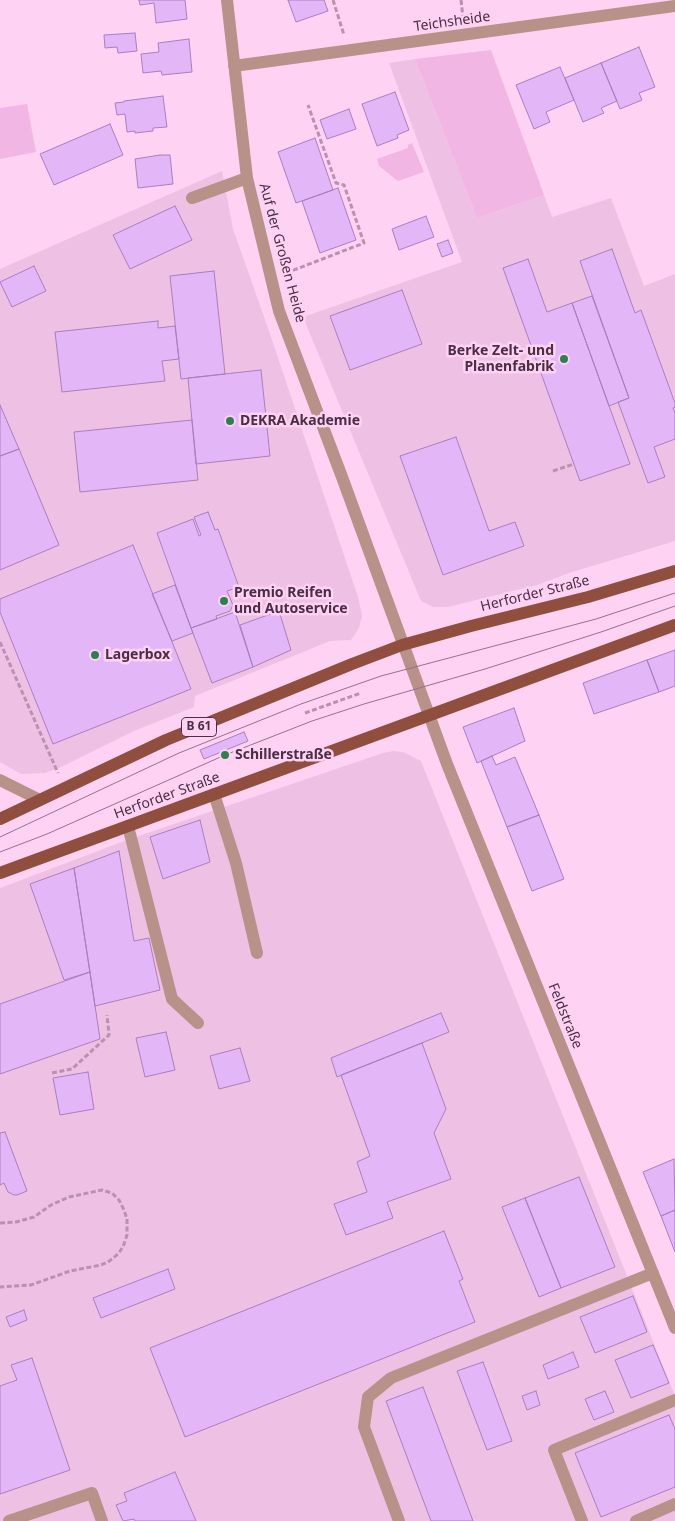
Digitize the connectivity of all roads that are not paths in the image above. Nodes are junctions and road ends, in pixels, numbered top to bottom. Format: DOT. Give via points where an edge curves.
graph roads {
  1 [pos="227,0"];
  2 [pos="675,6"];
  3 [pos="234,66"];
  4 [pos="247,178"];
  5 [pos="192,198"];
  6 [pos="675,571"];
  7 [pos="675,625"];
  8 [pos="402,645"];
  9 [pos="428,715"];
  10 [pos="0,780"];
  11 [pos="214,794"];
  12 [pos="40,800"];
  13 [pos="0,818"];
  14 [pos="128,826"];
  15 [pos="0,873"];
  16 [pos="257,953"];
  17 [pos="198,1023"];
  18 [pos="654,1274"];
  19 [pos="675,1328"];
  20 [pos="675,1400"];
  21 [pos="675,1504"];
  22 [pos="9,1521"];
  23 [pos="102,1521"];
  24 [pos="399,1521"];
  25 [pos="582,1521"];
  26 [pos="636,1521"];
  1 -- 3 [label="street, Auf der Großen Heide"];
  2 -- 3 [label="street, Teichsheide"];
  3 -- 4 [label="street, Auf der Großen Heide"];
  4 -- 5 [label="street"];
  4 -- 8 [label="street, Auf der Großen Heide" via="279,311"];
  6 -- 8 [label="main road, Herforder Straße / B 61" via="588,598"];
  7 -- 9 [label="main road, Herforder Straße"];
  8 -- 9 [label="street"];
  8 -- 12 [label="main road, Herforder Straße / B 61" via="166,740"];
  9 -- 11 [label="main road, Herforder Straße"];
  9 -- 18 [label="street, Feldstraße"];
  10 -- 12 [label="street"];
  11 -- 14 [label="main road, Herforder Straße"];
  11 -- 16 [label="street" via="236,863"];
  12 -- 13 [label="main road, Herforder Straße / B 61"];
  14 -- 15 [label="main road, Herforder Straße"];
  14 -- 17 [label="street" via="172,999"];
  18 -- 19 [label="street, Feldstraße"];
  18 -- 24 [label="street" via="391,1378 368,1397 364,1427"];
  20 -- 25 [label="street" via="554,1450"];
  21 -- 26 [label="street"];
  22 -- 23 [label="street" via="92,1493"];
}
